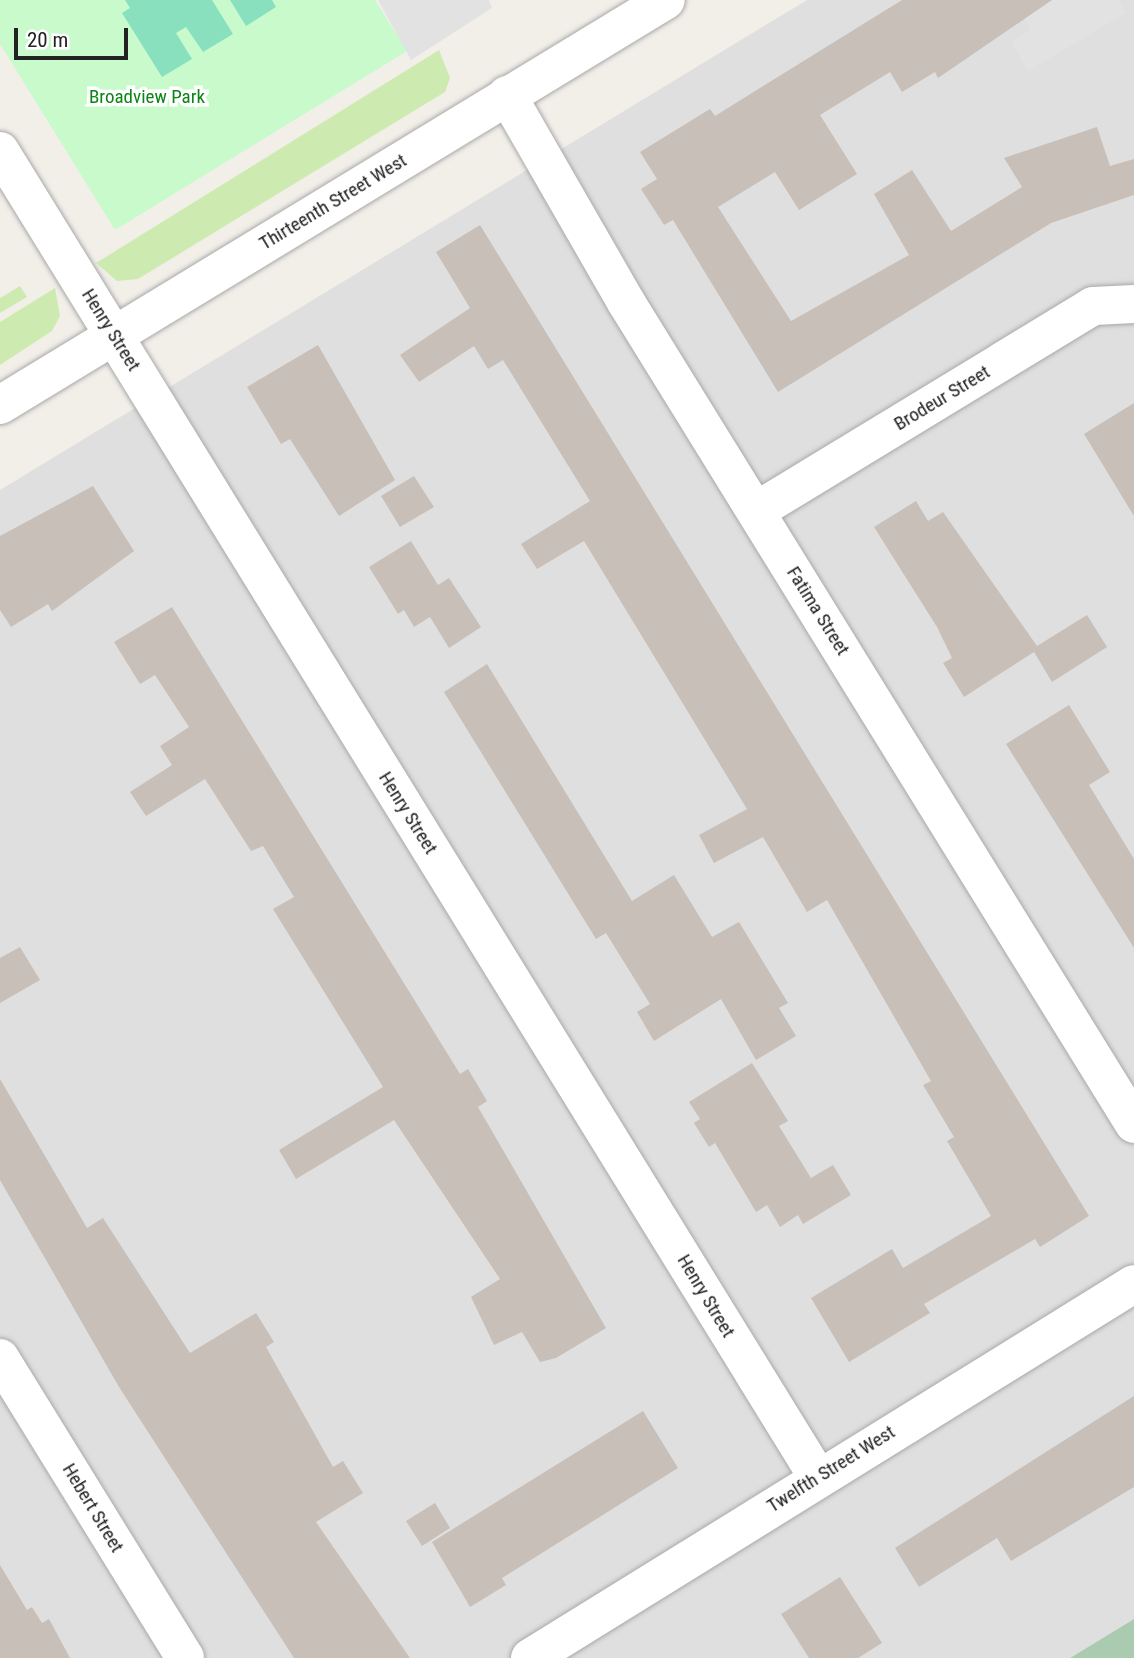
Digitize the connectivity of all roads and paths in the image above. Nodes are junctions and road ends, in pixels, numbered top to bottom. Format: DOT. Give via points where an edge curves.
graph roads {
  1 [pos="666,0"];
  2 [pos="507,95"];
  3 [pos="0,151"];
  4 [pos="1134,304"];
  5 [pos="115,336"];
  6 [pos="0,405"];
  7 [pos="756,511"];
  8 [pos="1134,1124"];
  9 [pos="1134,1284"];
  10 [pos="0,1358"];
  11 [pos="817,1476"];
  12 [pos="185,1658"];
  13 [pos="530,1658"];
  1 -- 2 [label="street, Thirteenth Street West"];
  2 -- 5 [label="street, Thirteenth Street West"];
  2 -- 7 [label="street, Fatima Street"];
  3 -- 5 [label="street, Henry Street"];
  4 -- 7 [label="street, Brodeur Street" via="1093,306"];
  5 -- 6 [label="street, Thirteenth Street West"];
  5 -- 11 [label="street, Henry Street"];
  7 -- 8 [label="street, Fatima Street"];
  9 -- 11 [label="street, Twelfth Street West"];
  10 -- 12 [label="street, Hebert Street"];
  11 -- 13 [label="street, Twelfth Street West"];
}
